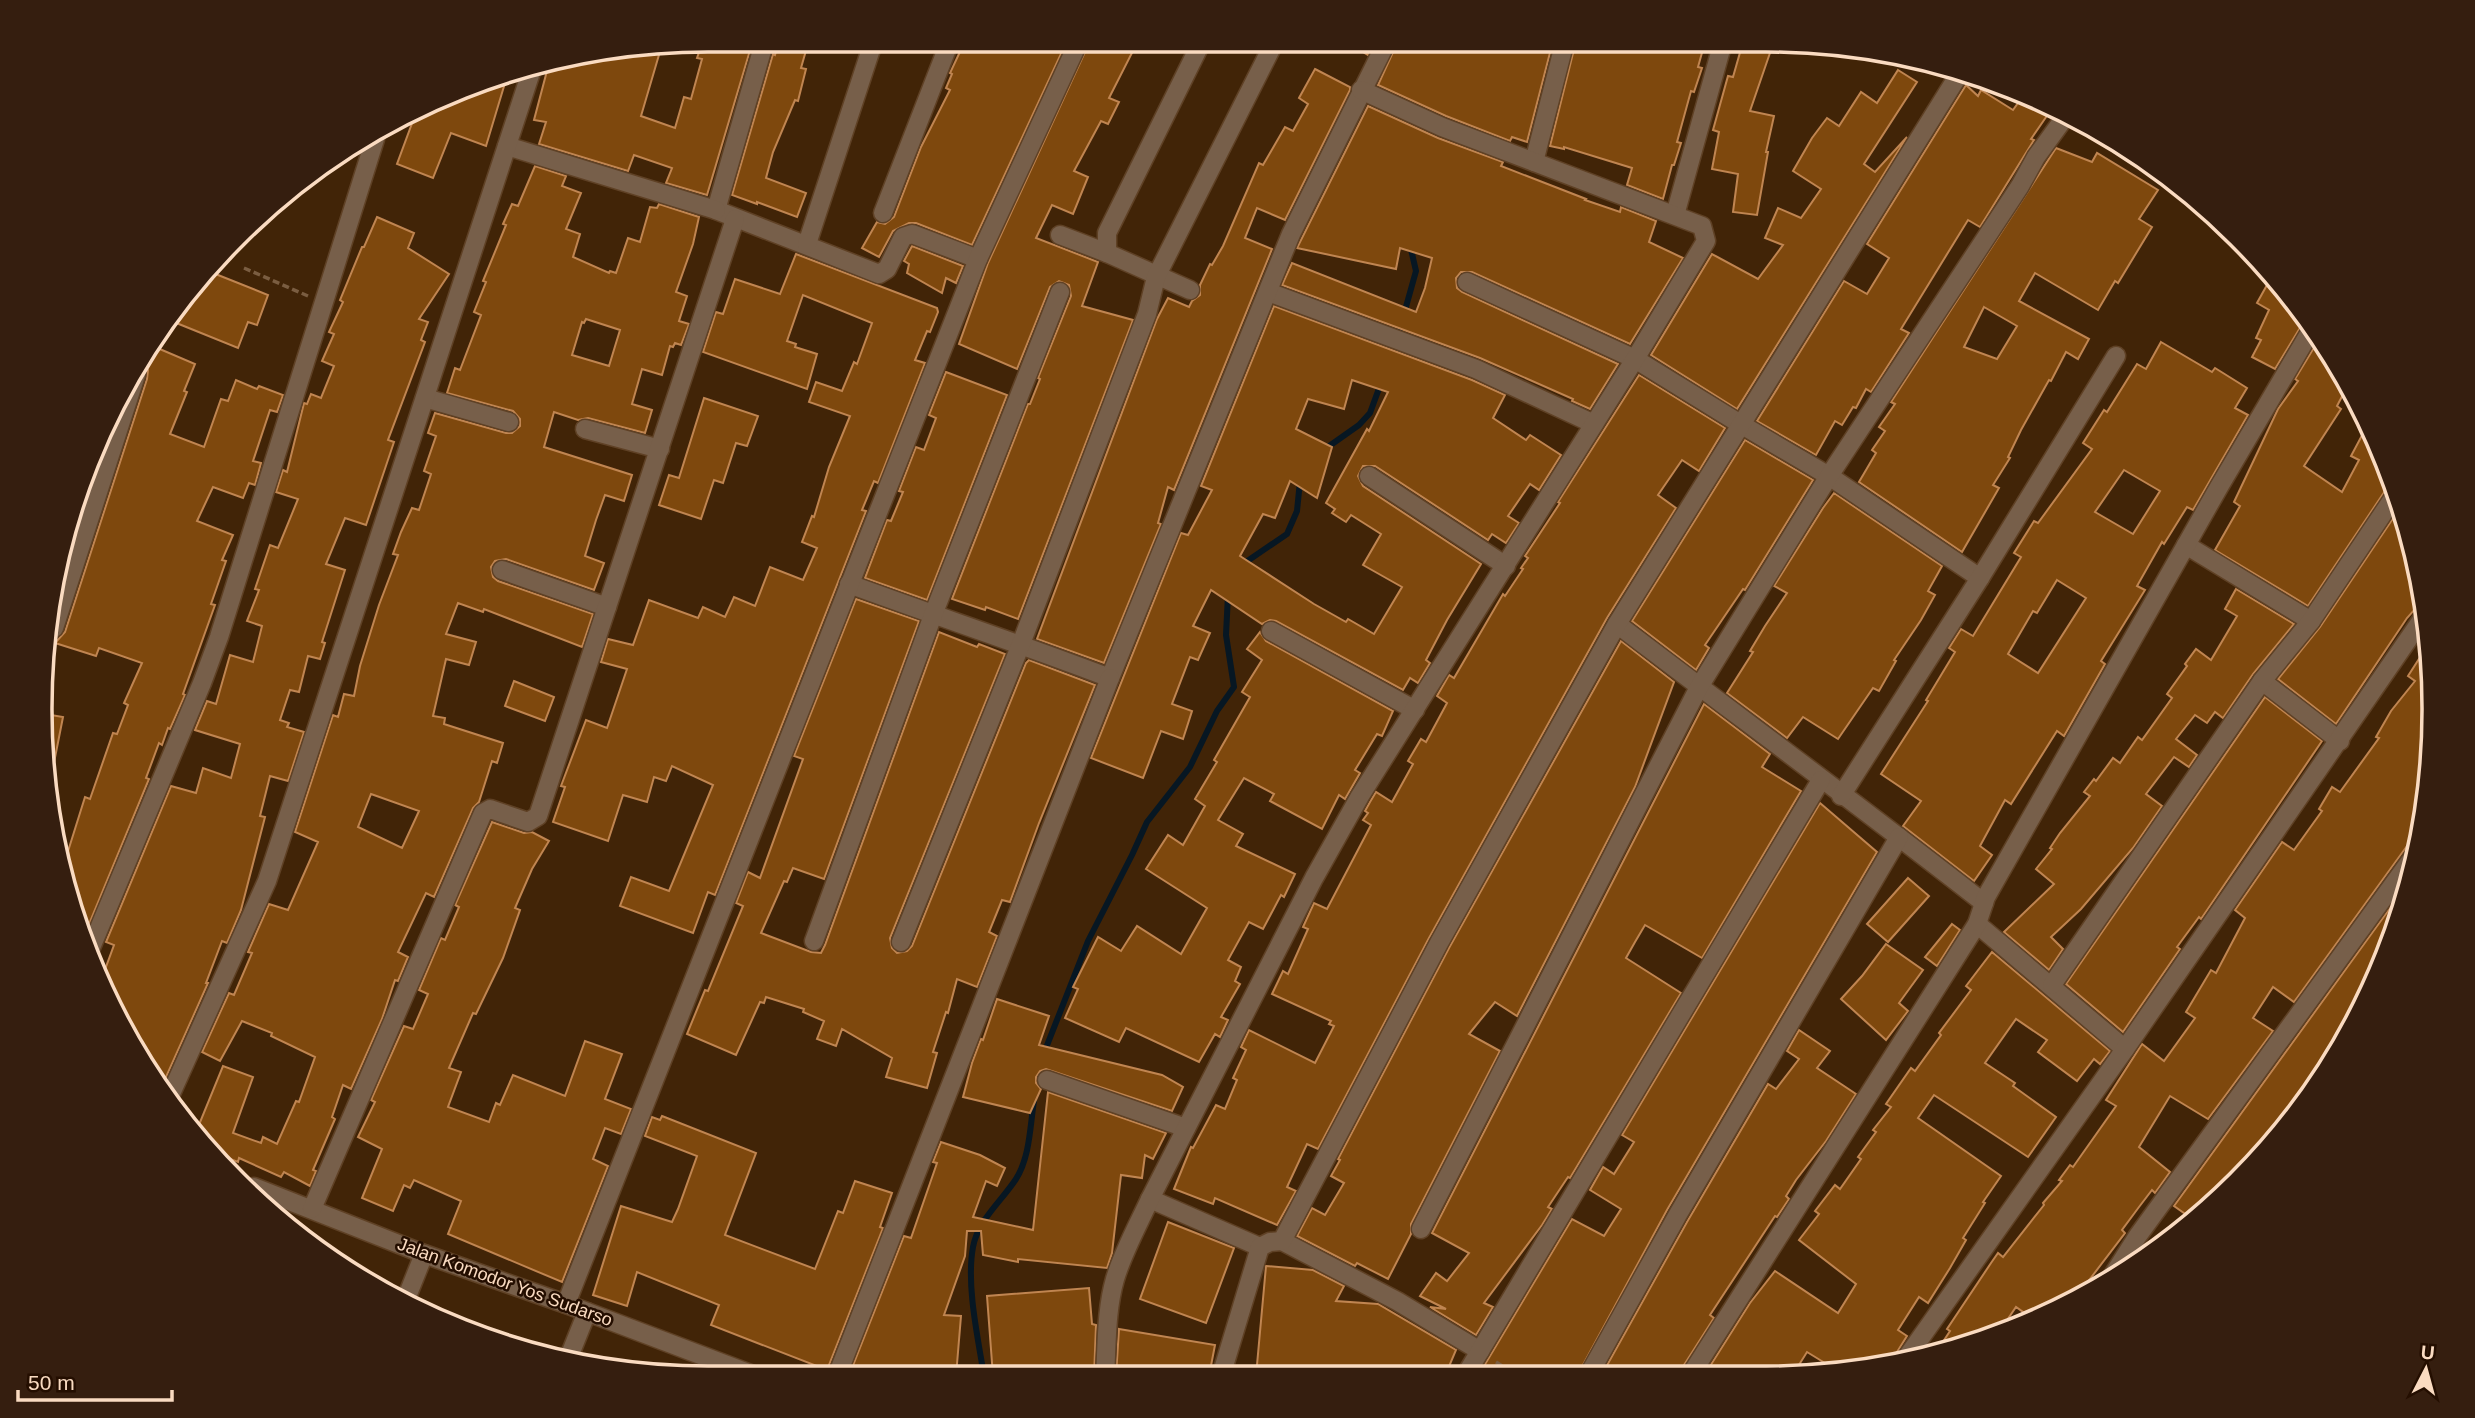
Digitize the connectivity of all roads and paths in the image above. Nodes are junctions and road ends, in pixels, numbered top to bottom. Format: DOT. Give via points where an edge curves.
graph roads {
  1 [pos="762,52"];
  2 [pos="870,52"];
  3 [pos="946,52"];
  4 [pos="1074,52"];
  5 [pos="1196,52"];
  6 [pos="1269,52"];
  7 [pos="1381,52"];
  8 [pos="1561,52"];
  9 [pos="1720,52"];
  10 [pos="529,78"];
  11 [pos="1955,81"];
  12 [pos="1361,90"];
  13 [pos="2060,124"];
  14 [pos="373,145"];
  15 [pos="507,146"];
  16 [pos="1534,162"];
  17 [pos="716,210"];
  18 [pos="883,213"];
  19 [pos="1675,215"];
  20 [pos="736,219"];
  21 [pos="1060,235"];
  22 [pos="807,244"];
  23 [pos="1107,254"];
  24 [pos="978,259"];
  25 [pos="244,268"];
  26 [pos="1156,277"];
  27 [pos="1467,282"];
  28 [pos="1190,290"];
  29 [pos="1060,292"];
  30 [pos="1268,292"];
  31 [pos="323,303"];
  32 [pos="2307,337"];
  33 [pos="2116,356"];
  34 [pos="1635,359"];
  35 [pos="425,398"];
  36 [pos="125,410"];
  37 [pos="509,422"];
  38 [pos="1594,424"];
  39 [pos="1742,425"];
  40 [pos="585,429"];
  41 [pos="660,449"];
  42 [pos="1829,475"];
  43 [pos="1369,477"];
  44 [pos="2390,504"];
  45 [pos="2186,545"];
  46 [pos="1506,566"];
  47 [pos="502,570"];
  48 [pos="1980,578"];
  49 [pos="849,584"];
  50 [pos="607,607"];
  51 [pos="61,608"];
  52 [pos="933,615"];
  53 [pos="2311,621"];
  54 [pos="1616,624"];
  55 [pos="2417,628"];
  56 [pos="1271,631"];
  57 [pos="1021,644"];
  58 [pos="1110,678"];
  59 [pos="2262,681"];
  60 [pos="1699,687"];
  61 [pos="1415,710"];
  62 [pos="2340,741"];
  63 [pos="1821,780"];
  64 [pos="1841,796"];
  65 [pos="1899,837"];
  66 [pos="2401,873"];
  67 [pos="1984,904"];
  68 [pos="1977,924"];
  69 [pos="94,940"];
  70 [pos="814,941"];
  71 [pos="901,942"];
  72 [pos="2052,985"];
  73 [pos="2125,1049"];
  74 [pos="1047,1080"];
  75 [pos="173,1088"];
  76 [pos="1186,1128"];
  77 [pos="263,1190"];
  78 [pos="1150,1199"];
  79 [pos="312,1209"];
  80 [pos="1421,1229"];
  81 [pos="1282,1241"];
  82 [pos="1260,1247"];
  83 [pos="424,1254"];
  84 [pos="2122,1260"];
  85 [pos="409,1293"];
  86 [pos="566,1304"];
  87 [pos="587,1312"];
  88 [pos="1913,1348"];
  89 [pos="572,1351"];
  90 [pos="1480,1351"];
  91 [pos="730,1366"];
  92 [pos="841,1366"];
  93 [pos="1106,1366"];
  94 [pos="1224,1366"];
  95 [pos="1471,1366"];
  96 [pos="1503,1366"];
  97 [pos="1594,1366"];
  98 [pos="1696,1366"];
  1 -- 17 [label="street"];
  2 -- 22 [label="street"];
  3 -- 18 [label="street"];
  4 -- 24 [label="street"];
  5 -- 23 [label="street" via="1109,225"];
  6 -- 26 [label="street"];
  7 -- 12 [label="street"];
  8 -- 16 [label="street"];
  9 -- 19 [label="street"];
  10 -- 15 [label="street"];
  11 -- 39 [label="street"];
  12 -- 16 [label="street" via="1421,119"];
  12 -- 30 [label="street"];
  13 -- 42 [label="street"];
  14 -- 31 [label="street"];
  15 -- 17 [label="street"];
  15 -- 35 [label="street"];
  16 -- 19 [label="street"];
  17 -- 20 [label="street"];
  19 -- 34 [label="street" via="1702,226 1706,241"];
  20 -- 22 [label="street"];
  20 -- 41 [label="street"];
  21 -- 23 [label="street"];
  22 -- 24 [label="street" via="879,274 887,269 903,237 912,234"];
  23 -- 26 [label="street"];
  24 -- 49 [label="street"];
  25 -- 31 [label="path"];
  26 -- 28 [label="street"];
  26 -- 57 [label="street" via="1147,314"];
  27 -- 34 [label="street"];
  29 -- 52 [label="street"];
  30 -- 38 [label="street" via="1476,369"];
  30 -- 58 [label="street"];
  31 -- 69 [label="street" via="219,637"];
  32 -- 45 [label="street"];
  33 -- 48 [label="street"];
  34 -- 38 [label="street"];
  34 -- 39 [label="street"];
  35 -- 37 [label="street"];
  35 -- 75 [label="street" via="267,881"];
  36 -- 51 [label="street"];
  38 -- 46 [label="street"];
  39 -- 42 [label="street"];
  39 -- 54 [label="street"];
  40 -- 41 [label="street"];
  41 -- 50 [label="street"];
  42 -- 48 [label="street"];
  42 -- 60 [label="street"];
  43 -- 46 [label="street"];
  44 -- 53 [label="street"];
  45 -- 53 [label="street"];
  45 -- 67 [label="street"];
  46 -- 61 [label="street"];
  47 -- 50 [label="street"];
  48 -- 64 [label="street"];
  49 -- 52 [label="street"];
  49 -- 86 [label="street"];
  50 -- 79 [label="street" via="538,816 528,822 490,809 483,813"];
  52 -- 57 [label="street"];
  52 -- 70 [label="street"];
  53 -- 59 [label="street"];
  54 -- 60 [label="street"];
  54 -- 81 [label="street" via="1439,943"];
  55 -- 62 [label="street"];
  56 -- 61 [label="street"];
  57 -- 58 [label="street"];
  57 -- 71 [label="street"];
  58 -- 92 [label="street"];
  59 -- 62 [label="street"];
  59 -- 72 [label="street"];
  60 -- 63 [label="street"];
  60 -- 80 [label="street"];
  61 -- 76 [label="street" via="1314,878"];
  62 -- 73 [label="street"];
  63 -- 64 [label="street"];
  63 -- 90 [label="street"];
  64 -- 65 [label="street"];
  65 -- 67 [label="street"];
  65 -- 97 [label="street"];
  66 -- 84 [label="street"];
  67 -- 68 [label="street"];
  68 -- 72 [label="street"];
  68 -- 98 [label="street"];
  72 -- 73 [label="street"];
  73 -- 88 [label="street"];
  74 -- 76 [label="street"];
  76 -- 78 [label="street"];
  77 -- 79 [label="street, Jalan Komodor Yos Sudarso"];
  78 -- 82 [label="street"];
  78 -- 93 [label="street" via="1115,1279"];
  79 -- 83 [label="street, Jalan Komodor Yos Sudarso"];
  81 -- 82 [label="street"];
  81 -- 90 [label="street"];
  82 -- 94 [label="street"];
  83 -- 85 [label="street"];
  83 -- 86 [label="street, Jalan Komodor Yos Sudarso"];
  86 -- 87 [label="street, Jalan Komodor Yos Sudarso"];
  87 -- 89 [label="street"];
  87 -- 91 [label="street, Jalan Komodor Yos Sudarso"];
  90 -- 95 [label="street"];
  90 -- 96 [label="path"];
}
